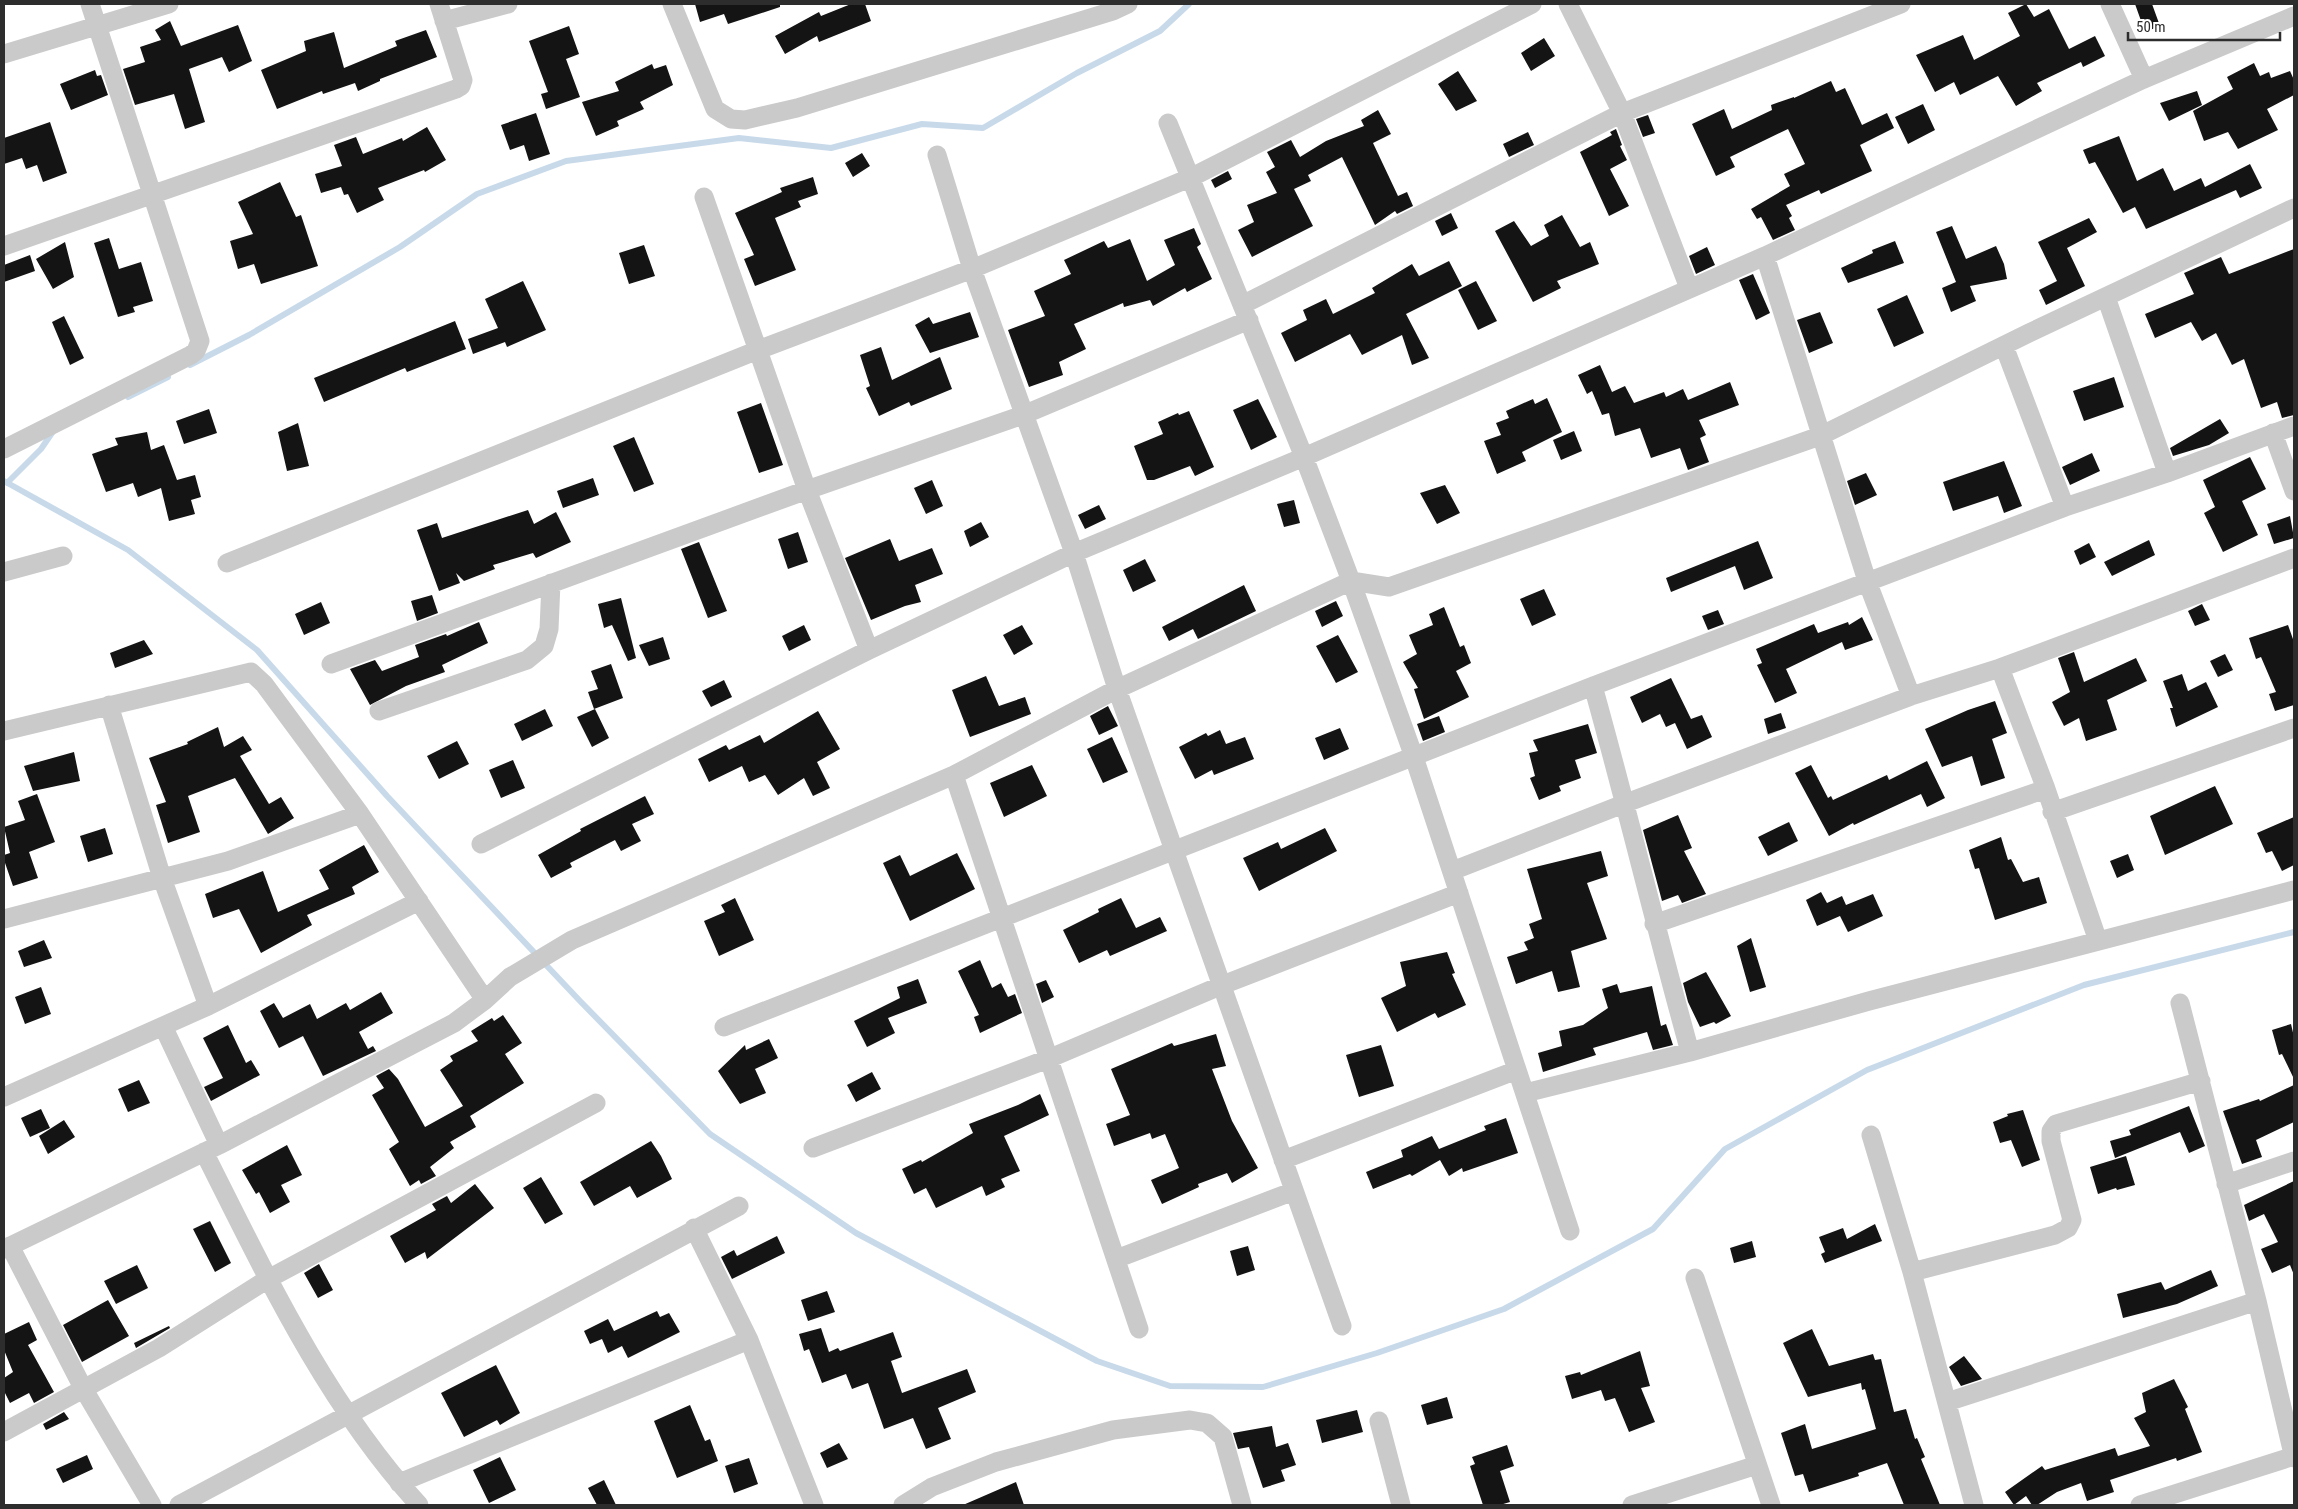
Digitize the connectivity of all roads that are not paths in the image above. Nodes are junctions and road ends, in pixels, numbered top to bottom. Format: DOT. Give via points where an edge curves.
graph roads {
  1 [pos="90,4"];
  2 [pos="169,4"];
  3 [pos="508,4"];
  4 [pos="672,4"];
  5 [pos="1532,4"];
  6 [pos="1568,4"];
  7 [pos="1901,4"];
  8 [pos="2110,4"];
  9 [pos="1117,6"];
  10 [pos="442,12"];
  11 [pos="2294,16"];
  12 [pos="97,26"];
  13 [pos="4,54"];
  14 [pos="2144,79"];
  15 [pos="1622,113"];
  16 [pos="1168,123"];
  17 [pos="937,155"];
  18 [pos="1192,177"];
  19 [pos="151,194"];
  20 [pos="704,197"];
  21 [pos="2294,208"];
  22 [pos="4,246"];
  23 [pos="1765,256"];
  24 [pos="972,269"];
  25 [pos="1689,288"];
  26 [pos="2106,296"];
  27 [pos="1245,313"];
  28 [pos="2004,346"];
  29 [pos="758,350"];
  30 [pos="1023,415"];
  31 [pos="2294,426"];
  32 [pos="2273,434"];
  33 [pos="1820,436"];
  34 [pos="4,449"];
  35 [pos="1304,457"];
  36 [pos="2167,473"];
  37 [pos="807,490"];
  38 [pos="2294,491"];
  39 [pos="2064,507"];
  40 [pos="1074,553"];
  41 [pos="63,556"];
  42 [pos="2294,558"];
  43 [pos="227,563"];
  44 [pos="4,572"];
  45 [pos="1351,581"];
  46 [pos="1867,581"];
  47 [pos="551,583"];
  48 [pos="869,650"];
  49 [pos="331,664"];
  50 [pos="2000,668"];
  51 [pos="1593,686"];
  52 [pos="1117,689"];
  53 [pos="1911,696"];
  54 [pos="109,705"];
  55 [pos="379,711"];
  56 [pos="2294,728"];
  57 [pos="4,731"];
  58 [pos="1414,757"];
  59 [pos="954,775"];
  60 [pos="2046,789"];
  61 [pos="1626,803"];
  62 [pos="2052,812"];
  63 [pos="360,814"];
  64 [pos="481,844"];
  65 [pos="1173,849"];
  66 [pos="1452,871"];
  67 [pos="162,878"];
  68 [pos="2294,890"];
  69 [pos="1459,893"];
  70 [pos="419,901"];
  71 [pos="4,919"];
  72 [pos="1002,919"];
  73 [pos="1654,924"];
  74 [pos="2098,941"];
  75 [pos="1220,986"];
  76 [pos="485,1000"];
  77 [pos="2180,1004"];
  78 [pos="208,1006"];
  79 [pos="164,1026"];
  80 [pos="724,1027"];
  81 [pos="1690,1052"];
  82 [pos="1048,1059"];
  83 [pos="1517,1070"];
  84 [pos="2202,1081"];
  85 [pos="1525,1093"];
  86 [pos="4,1097"];
  87 [pos="596,1103"];
  88 [pos="1872,1135"];
  89 [pos="211,1148"];
  90 [pos="813,1148"];
  91 [pos="1283,1160"];
  92 [pos="2294,1161"];
  93 [pos="2226,1184"];
  94 [pos="1294,1191"];
  95 [pos="739,1206"];
  96 [pos="694,1228"];
  97 [pos="1570,1231"];
  98 [pos="7,1247"];
  99 [pos="1116,1259"];
  100 [pos="1912,1272"];
  101 [pos="1695,1278"];
  102 [pos="268,1279"];
  103 [pos="2257,1301"];
  104 [pos="1342,1326"];
  105 [pos="1139,1329"];
  106 [pos="749,1340"];
  107 [pos="83,1388"];
  108 [pos="1946,1402"];
  109 [pos="348,1414"];
  110 [pos="1379,1421"];
  111 [pos="4,1432"];
  112 [pos="2294,1457"];
  113 [pos="1757,1465"];
  114 [pos="399,1483"];
  115 [pos="152,1505"];
  116 [pos="179,1505"];
  117 [pos="419,1505"];
  118 [pos="814,1505"];
  119 [pos="903,1505"];
  120 [pos="1242,1505"];
  121 [pos="1402,1505"];
  122 [pos="1632,1505"];
  123 [pos="1771,1505"];
  124 [pos="1974,1505"];
  125 [pos="2140,1505"];
  1 -- 12 [label="street"];
  2 -- 12 [label="street"];
  3 -- 10 [label="street"];
  4 -- 9 [label="street" via="715,108 731,119 745,120 797,108"];
  5 -- 18 [label="street"];
  6 -- 15 [label="street"];
  7 -- 15 [label="street"];
  8 -- 14 [label="street"];
  10 -- 19 [label="street" via="463,80 461,86"];
  11 -- 14 [label="street"];
  12 -- 13 [label="street"];
  12 -- 19 [label="street"];
  14 -- 23 [label="street"];
  15 -- 25 [label="street"];
  15 -- 27 [label="street"];
  16 -- 18 [label="street"];
  17 -- 24 [label="street"];
  18 -- 24 [label="street"];
  18 -- 27 [label="street"];
  19 -- 22 [label="street"];
  19 -- 34 [label="street" via="200,341 196,351"];
  20 -- 29 [label="street"];
  21 -- 26 [label="street"];
  23 -- 25 [label="street"];
  23 -- 33 [label="street"];
  24 -- 29 [label="street"];
  24 -- 30 [label="street"];
  25 -- 35 [label="street"];
  26 -- 28 [label="street"];
  26 -- 36 [label="street"];
  27 -- 30 [label="street"];
  27 -- 35 [label="street"];
  28 -- 33 [label="street"];
  28 -- 39 [label="street"];
  29 -- 37 [label="street"];
  29 -- 43 [label="street"];
  30 -- 37 [label="street"];
  30 -- 40 [label="street"];
  31 -- 32 [label="street"];
  32 -- 36 [label="street"];
  32 -- 38 [label="street"];
  33 -- 45 [label="street" via="1389,587"];
  33 -- 46 [label="street"];
  35 -- 40 [label="street"];
  35 -- 45 [label="street"];
  36 -- 39 [label="street"];
  37 -- 47 [label="street"];
  37 -- 48 [label="street"];
  39 -- 46 [label="street"];
  40 -- 48 [label="street"];
  40 -- 52 [label="street"];
  41 -- 44 [label="street"];
  42 -- 50 [label="street"];
  45 -- 52 [label="street"];
  45 -- 58 [label="street"];
  46 -- 51 [label="street"];
  46 -- 53 [label="street"];
  47 -- 49 [label="street"];
  47 -- 55 [label="street" via="549,629 544,646 527,660"];
  48 -- 64 [label="street"];
  50 -- 53 [label="street"];
  50 -- 60 [label="street"];
  51 -- 58 [label="street"];
  51 -- 61 [label="street"];
  52 -- 59 [label="street"];
  52 -- 65 [label="street"];
  53 -- 61 [label="street"];
  54 -- 57 [label="street"];
  54 -- 63 [label="street" via="251,672 264,684"];
  54 -- 67 [label="street"];
  56 -- 62 [label="street"];
  58 -- 65 [label="street"];
  58 -- 66 [label="street"];
  59 -- 72 [label="street"];
  59 -- 76 [label="street" via="572,940 510,977"];
  60 -- 62 [label="street"];
  60 -- 73 [label="street"];
  61 -- 66 [label="street"];
  61 -- 73 [label="street"];
  62 -- 74 [label="street"];
  63 -- 67 [label="street" via="268,848"];
  63 -- 70 [label="street"];
  65 -- 72 [label="street"];
  65 -- 75 [label="street"];
  66 -- 69 [label="street"];
  67 -- 71 [label="street"];
  67 -- 78 [label="street"];
  68 -- 74 [label="street"];
  69 -- 75 [label="street"];
  69 -- 83 [label="street"];
  70 -- 76 [label="street"];
  70 -- 78 [label="street"];
  72 -- 80 [label="street"];
  72 -- 82 [label="street"];
  73 -- 81 [label="street"];
  74 -- 81 [label="street"];
  75 -- 82 [label="street"];
  75 -- 91 [label="street"];
  76 -- 89 [label="street" via="454,1024"];
  77 -- 84 [label="street"];
  78 -- 79 [label="street"];
  79 -- 86 [label="street"];
  79 -- 89 [label="street"];
  81 -- 85 [label="street"];
  82 -- 90 [label="street"];
  82 -- 99 [label="street"];
  83 -- 85 [label="street"];
  83 -- 91 [label="street"];
  84 -- 93 [label="street"];
  84 -- 100 [label="street" via="2056,1124 2051,1131 2051,1141 2072,1220 2068,1228 2055,1235"];
  85 -- 97 [label="street"];
  87 -- 102 [label="street"];
  88 -- 100 [label="street"];
  89 -- 98 [label="street"];
  89 -- 102 [label="street"];
  91 -- 94 [label="street"];
  92 -- 93 [label="street"];
  93 -- 103 [label="street"];
  94 -- 99 [label="street"];
  94 -- 104 [label="street"];
  95 -- 96 [label="street"];
  96 -- 106 [label="street"];
  96 -- 109 [label="street"];
  98 -- 107 [label="street"];
  99 -- 105 [label="street"];
  100 -- 108 [label="street"];
  101 -- 113 [label="street"];
  102 -- 107 [label="street" via="159,1348"];
  102 -- 109 [label="street"];
  103 -- 108 [label="street"];
  103 -- 112 [label="street"];
  106 -- 114 [label="street"];
  106 -- 118 [label="street"];
  107 -- 111 [label="street"];
  107 -- 115 [label="street"];
  108 -- 124 [label="street"];
  109 -- 114 [label="street"];
  109 -- 116 [label="street"];
  110 -- 121 [label="street"];
  112 -- 125 [label="street"];
  113 -- 122 [label="street"];
  113 -- 123 [label="street"];
  114 -- 117 [label="street"];
  119 -- 120 [label="street" via="932,1487 996,1462 1112,1430 1190,1420 1207,1423 1224,1437"];
}
